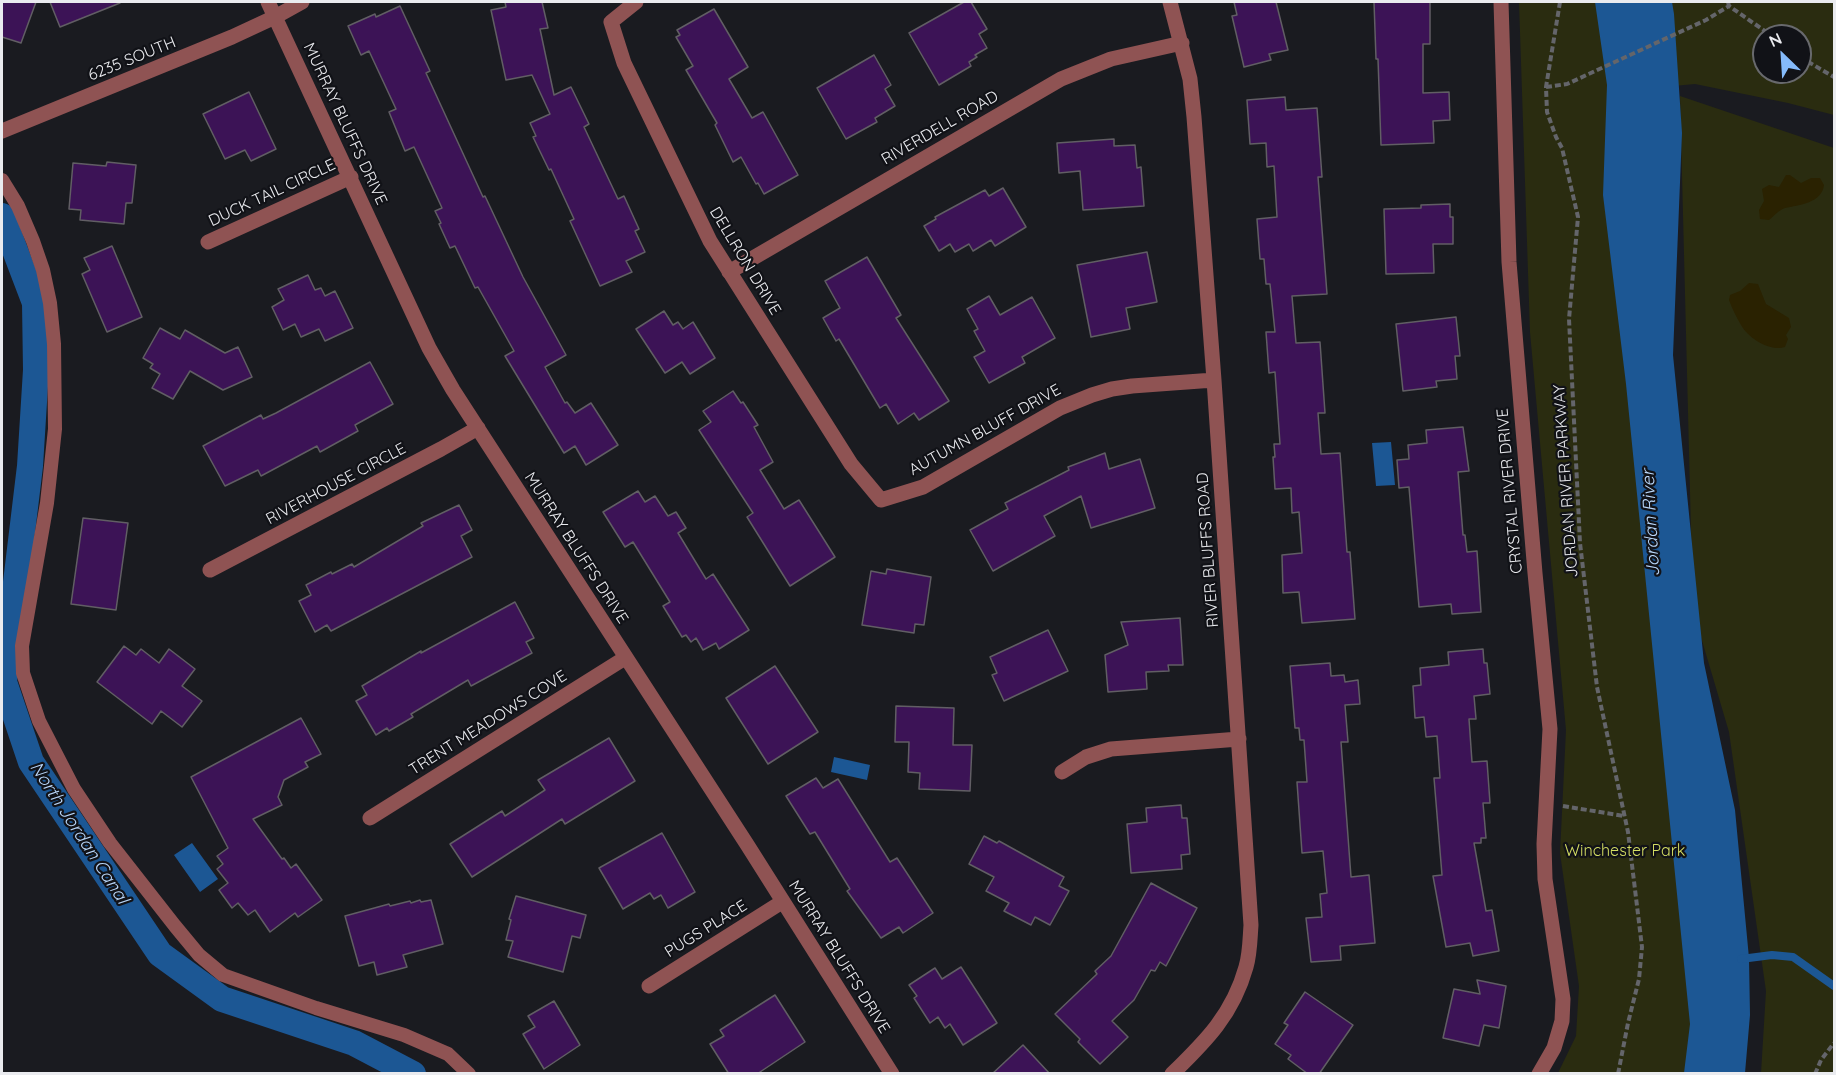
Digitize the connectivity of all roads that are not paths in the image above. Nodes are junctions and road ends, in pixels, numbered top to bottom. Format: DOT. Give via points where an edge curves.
graph roads {
  1 [pos="268,2"];
  2 [pos="302,2"];
  3 [pos="636,2"];
  4 [pos="1170,2"];
  5 [pos="1501,2"];
  6 [pos="275,17"];
  7 [pos="1182,43"];
  8 [pos="2,131"];
  9 [pos="351,177"];
  10 [pos="2,180"];
  11 [pos="208,242"];
  12 [pos="729,272"];
  13 [pos="1214,380"];
  14 [pos="478,428"];
  15 [pos="881,501"];
  16 [pos="210,570"];
  17 [pos="625,658"];
  18 [pos="1239,740"];
  19 [pos="1062,772"];
  20 [pos="370,818"];
  21 [pos="782,902"];
  22 [pos="649,986"];
  23 [pos="469,1074"];
  24 [pos="892,1074"];
  25 [pos="1172,1074"];
  26 [pos="1539,1074"];
  1 -- 6 [label="street, MURRAY BLUFFS DRIVE"];
  2 -- 6 [label="street, 6235 SOUTH"];
  3 -- 12 [label="street, DELLRON DRIVE" via="611,22 624,63 710,241"];
  4 -- 7 [label="street, RIVER BLUFFS ROAD"];
  5 -- 26 [label="street, CRYSTAL RIVER DRIVE" via="1509,262 1550,729 1545,879 1563,999 1554,1048"];
  6 -- 8 [label="street, 6235 SOUTH"];
  6 -- 9 [label="street, MURRAY BLUFFS DRIVE"];
  7 -- 12 [label="street, RIVERDELL ROAD" via="1110,59 1061,79"];
  7 -- 13 [label="street, RIVER BLUFFS ROAD" via="1194,117"];
  9 -- 11 [label="street, DUCK TAIL CIRCLE"];
  9 -- 14 [label="street, MURRAY BLUFFS DRIVE" via="429,348"];
  10 -- 23 [label="lane" via="18,206 43,270 54,344 55,429 47,503 22,646 23,672 39,721 74,789 168,917 199,955 224,975 404,1035 447,1054"];
  12 -- 15 [label="street, DELLRON DRIVE" via="851,464"];
  13 -- 15 [label="street, AUTUMN BLUFF DRIVE" via="1122,387 1092,394 1060,408 923,487"];
  13 -- 18 [label="street, RIVER BLUFFS ROAD"];
  14 -- 16 [label="street, RIVERHOUSE CIRCLE"];
  14 -- 17 [label="street, MURRAY BLUFFS DRIVE"];
  17 -- 20 [label="street, TRENT MEADOWS COVE"];
  17 -- 21 [label="street, MURRAY BLUFFS DRIVE"];
  18 -- 19 [label="street" via="1112,748 1086,757"];
  18 -- 25 [label="street, RIVER BLUFFS ROAD" via="1251,925 1246,966 1232,1004 1210,1036"];
  21 -- 22 [label="street, PUGS PLACE"];
  21 -- 24 [label="street, MURRAY BLUFFS DRIVE"];
}
